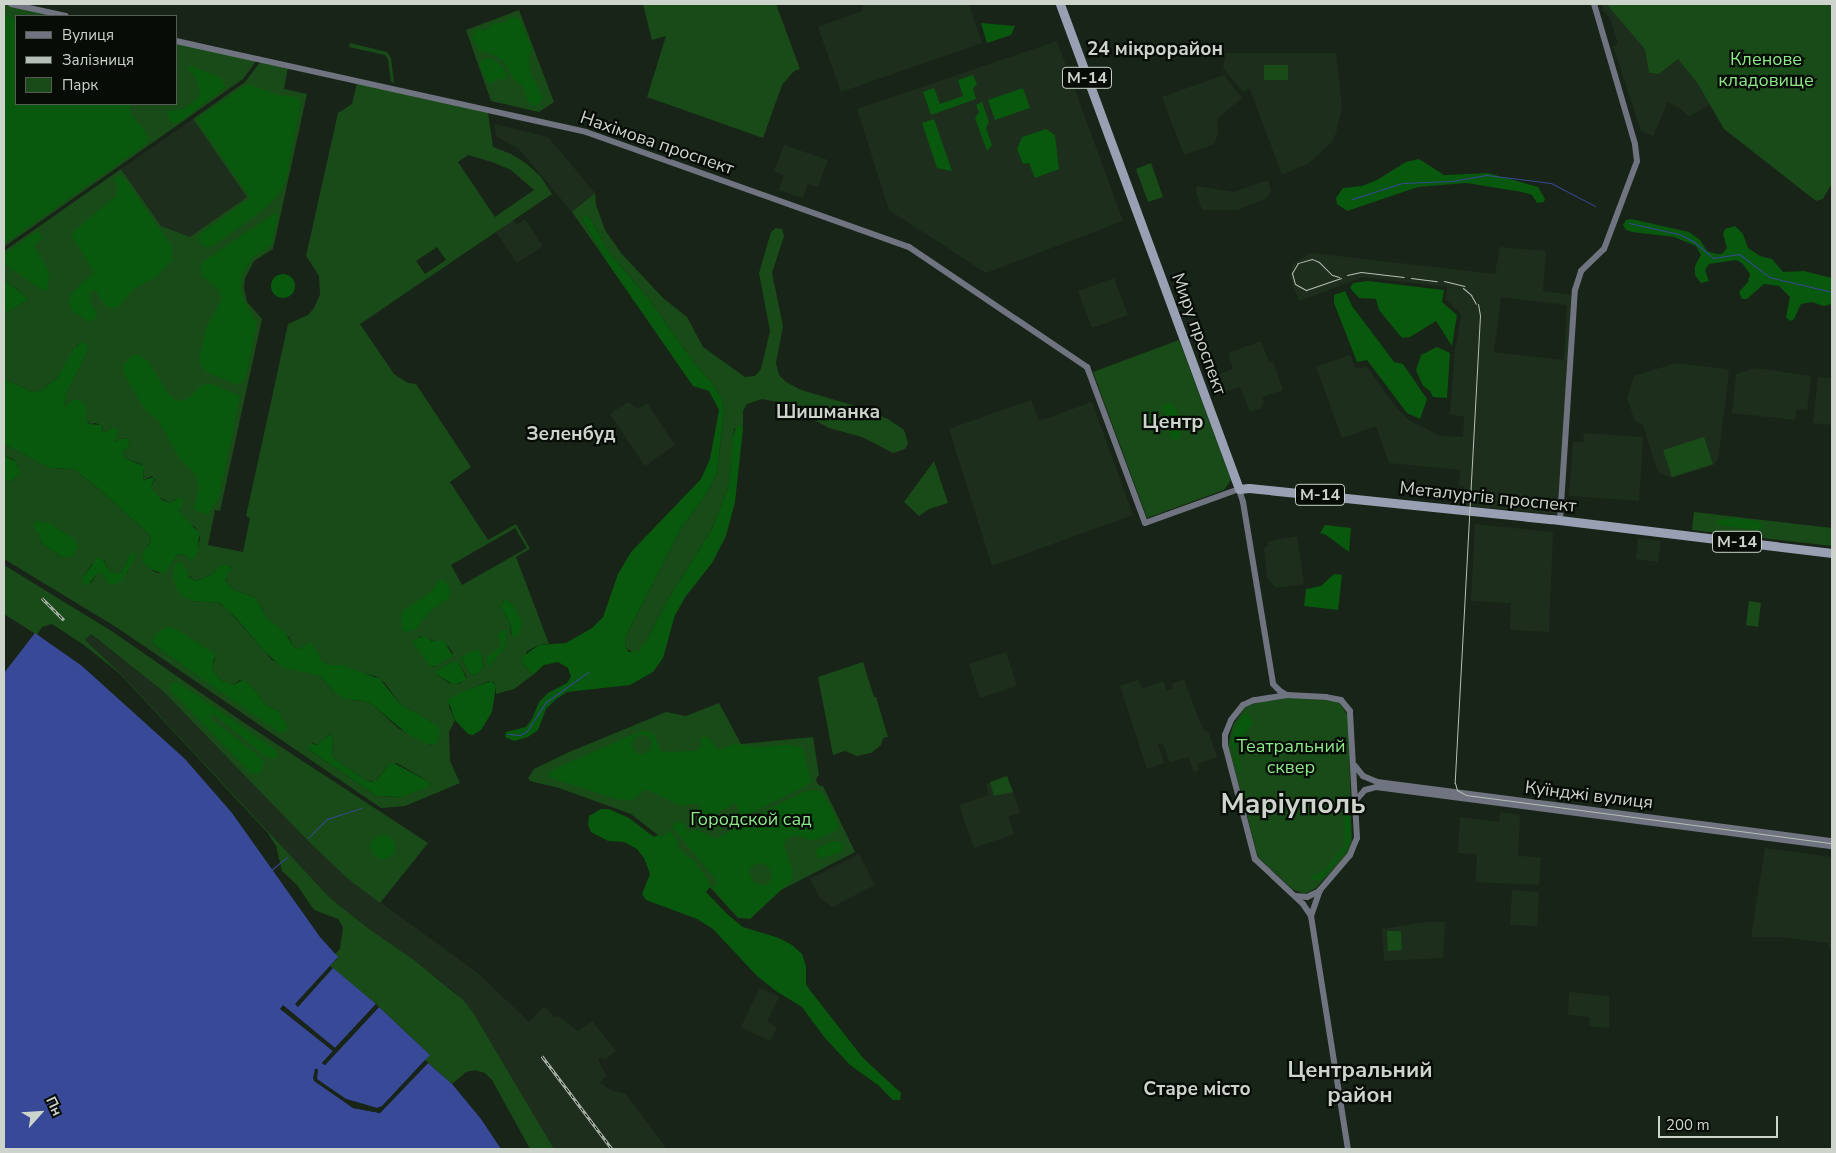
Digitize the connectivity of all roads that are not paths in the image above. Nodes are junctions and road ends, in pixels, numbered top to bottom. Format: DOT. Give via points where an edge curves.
graph roads {
  1 [pos="11,4"];
  2 [pos="1060,4"];
  3 [pos="1594,4"];
  4 [pos="61,15"];
  5 [pos="178,41"];
  6 [pos="1239,489"];
  7 [pos="1560,520"];
  8 [pos="1145,523"];
  9 [pos="1832,553"];
  10 [pos="1273,684"];
  11 [pos="1287,694"];
  12 [pos="1263,697"];
  13 [pos="1354,760"];
  14 [pos="1356,800"];
  15 [pos="1832,841"];
  16 [pos="1832,846"];
  17 [pos="1320,890"];
  18 [pos="1294,895"];
  19 [pos="1311,916"];
  20 [pos="1348,1149"];
  1 -- 4 [label="main road"];
  2 -- 6 [label="highway, Миру проспект / М-14"];
  3 -- 7 [label="main road" via="1635,144 1637,161 1604,249 1581,271 1575,290"];
  5 -- 8 [label="main road, Нахімова проспект" via="586,132 908,247 1089,369"];
  6 -- 7 [label="highway, Металургів проспект / М-14"];
  6 -- 8 [label="main road, Металургів проспект"];
  6 -- 10 [label="main road, Миру проспект"];
  7 -- 9 [label="highway, Металургів проспект / М-14"];
  10 -- 11 [label="main road"];
  10 -- 12 [label="main road"];
  11 -- 12 [label="main road"];
  11 -- 13 [label="main road" via="1344,702 1351,716"];
  12 -- 18 [label="main road" via="1246,703 1236,712 1226,729 1225,745 1255,859"];
  13 -- 14 [label="main road"];
  13 -- 15 [label="main road, Куїнджі вулиця" via="1360,774 1374,782"];
  14 -- 16 [label="main road, Куїнджі вулиця" via="1364,790 1376,787"];
  14 -- 17 [label="main road" via="1357,832 1353,850"];
  17 -- 18 [label="main road" via="1307,897"];
  17 -- 19 [label="main road"];
  18 -- 19 [label="main road"];
  19 -- 20 [label="main road"];
}
